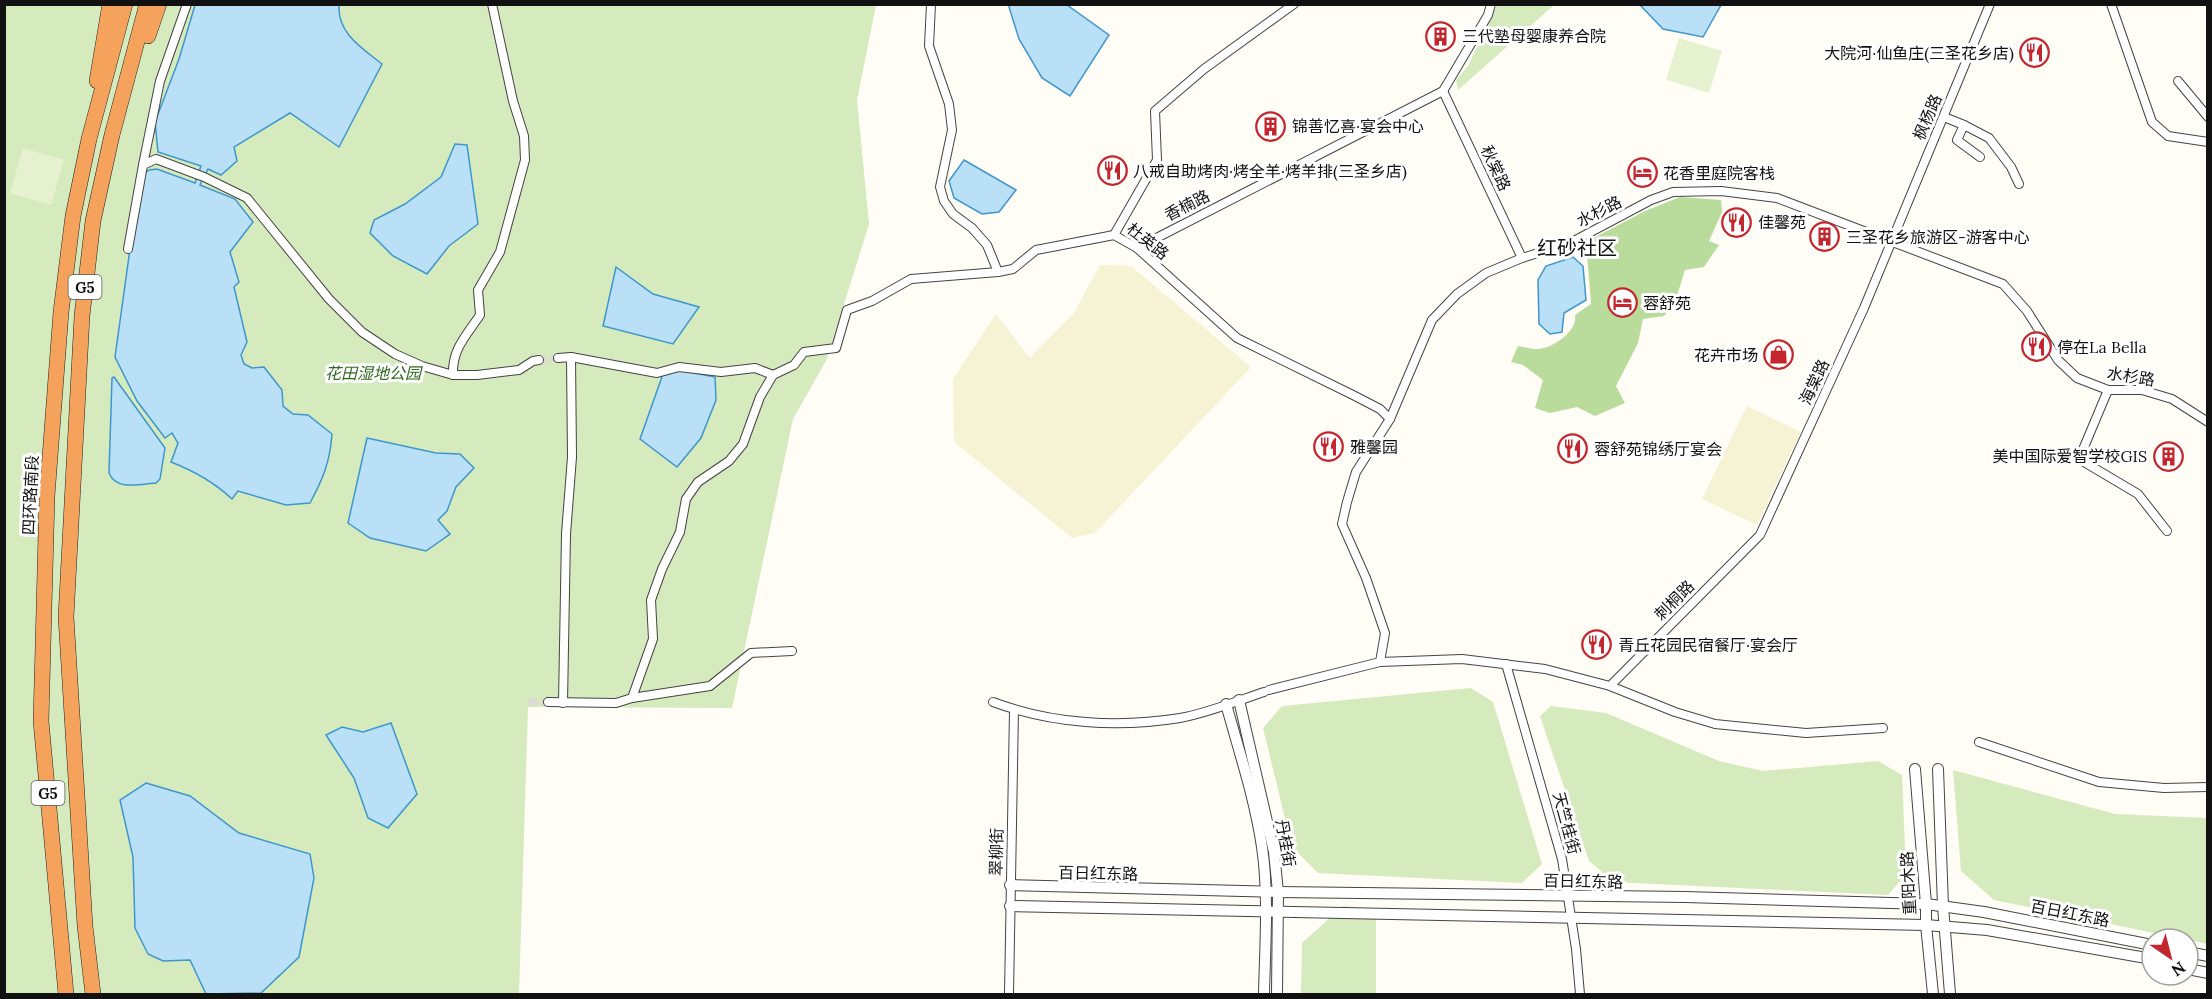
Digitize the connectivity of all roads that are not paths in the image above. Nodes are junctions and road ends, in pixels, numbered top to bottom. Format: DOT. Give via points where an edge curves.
graph roads {
  1 [pos="110,4"];
  2 [pos="125,4"];
  3 [pos="147,4"];
  4 [pos="159,4"];
  5 [pos="187,4"];
  6 [pos="492,4"];
  7 [pos="931,4"];
  8 [pos="1294,4"];
  9 [pos="1491,4"];
  10 [pos="1990,4"];
  11 [pos="2111,4"];
  12 [pos="2178,81"];
  13 [pos="1443,91"];
  14 [pos="1944,117"];
  15 [pos="2208,117"];
  16 [pos="1964,125"];
  17 [pos="112,135"];
  18 [pos="89,139"];
  19 [pos="2208,142"];
  20 [pos="1980,157"];
  21 [pos="143,165"];
  22 [pos="2019,184"];
  23 [pos="1114,235"];
  24 [pos="1892,241"];
  25 [pos="1137,248"];
  26 [pos="128,249"];
  27 [pos="1522,258"];
  28 [pos="998,272"];
  29 [pos="571,357"];
  30 [pos="558,358"];
  31 [pos="539,360"];
  32 [pos="453,375"];
  33 [pos="773,375"];
  34 [pos="2108,390"];
  35 [pos="1390,419"];
  36 [pos="2208,422"];
  37 [pos="2167,531"];
  38 [pos="1760,535"];
  39 [pos="792,651"];
  40 [pos="1380,662"];
  41 [pos="1506,664"];
  42 [pos="1610,686"];
  43 [pos="632,698"];
  44 [pos="1239,700"];
  45 [pos="548,702"];
  46 [pos="993,702"];
  47 [pos="563,703"];
  48 [pos="1226,704"];
  49 [pos="1014,710"];
  50 [pos="1883,728"];
  51 [pos="1979,742"];
  52 [pos="1915,769"];
  53 [pos="1938,769"];
  54 [pos="2208,787"];
  55 [pos="1010,885"];
  56 [pos="1265,891"];
  57 [pos="1278,892"];
  58 [pos="1568,896"];
  59 [pos="1926,904"];
  60 [pos="1010,906"];
  61 [pos="1943,906"];
  62 [pos="1265,912"];
  63 [pos="1277,912"];
  64 [pos="1572,918"];
  65 [pos="1926,925"];
  66 [pos="1945,927"];
  67 [pos="2140,943"];
  68 [pos="2140,957"];
  69 [pos="66,994"];
  70 [pos="93,994"];
  71 [pos="1008,994"];
  72 [pos="1264,994"];
  73 [pos="1277,994"];
  74 [pos="1580,994"];
  75 [pos="1933,994"];
  76 [pos="1950,994"];
  1 -- 18 [label="highway"];
  2 -- 18 [label="highway, 四环路南段 / G5"];
  3 -- 17 [label="highway, G5"];
  4 -- 17 [label="highway"];
  5 -- 21 [label="street" via="160,81"];
  6 -- 32 [label="street" via="524,136 525,160 500,252 478,290 480,315 459,346"];
  7 -- 28 [label="street" via="929,46 949,104 952,130 940,187 953,214 987,245"];
  8 -- 23 [label="street, 杜英路" via="1204,69 1155,111 1157,160"];
  9 -- 13 [label="street"];
  10 -- 14 [label="street, 枫杨路"];
  11 -- 19 [label="street" via="2152,122 2168,136"];
  12 -- 15 [label="street"];
  13 -- 25 [label="street, 香楠路"];
  13 -- 27 [label="street, 秋棠路"];
  14 -- 16 [label="street"];
  14 -- 24 [label="street, 枫杨路"];
  16 -- 20 [label="street" via="1958,140"];
  16 -- 22 [label="street" via="1989,138"];
  17 -- 70 [label="highway, G5" via="93,221 82,316 66,617 83,902"];
  18 -- 69 [label="highway, 四环路南段 / G5" via="73,216 61,312 47,496 41,721"];
  21 -- 26 [label="street"];
  21 -- 32 [label="street" via="156,159 247,198 329,299 362,332 394,354"];
  23 -- 25 [label="street, 杜英路"];
  23 -- 28 [label="street" via="1036,250 1012,269"];
  24 -- 27 [label="street, 水杉路" via="1777,198 1721,191 1673,192 1570,243"];
  24 -- 34 [label="street, 水杉路" via="2003,284 2027,311 2058,360 2078,378"];
  24 -- 38 [label="street, 海棠路"];
  25 -- 35 [label="street, 杜英路" via="1237,338 1380,409"];
  27 -- 35 [label="street, 水杉路" via="1486,273 1457,294 1432,320"];
  28 -- 33 [label="street" via="910,279 847,310 836,348 804,352 794,365"];
  29 -- 30 [label="street"];
  29 -- 33 [label="street" via="657,373 679,367 721,372 755,368"];
  29 -- 47 [label="street" via="572,457 566,534"];
  31 -- 32 [label="street" via="519,370"];
  33 -- 43 [label="street" via="760,397 743,444 729,461 698,482 686,499 680,532 651,600 653,639"];
  34 -- 36 [label="street, 水杉路" via="2142,390 2172,399"];
  34 -- 37 [label="street" via="2079,459 2138,494"];
  35 -- 40 [label="street, 水杉路" via="1356,472 1342,525 1385,633"];
  38 -- 42 [label="street, 刺桐路"];
  39 -- 43 [label="street" via="751,653 710,686"];
  40 -- 41 [label="street" via="1462,659"];
  40 -- 44 [label="street"];
  41 -- 42 [label="street" via="1545,669"];
  41 -- 58 [label="street, 天竺桂街" via="1562,859"];
  42 -- 50 [label="street" via="1715,724 1806,733"];
  43 -- 47 [label="street" via="616,703"];
  44 -- 48 [label="street"];
  44 -- 57 [label="street, 丹桂街" via="1274,852"];
  45 -- 47 [label="street"];
  46 -- 49 [label="street"];
  48 -- 49 [label="street" via="1182,717 1127,725"];
  48 -- 56 [label="street, 丹桂街" via="1262,847"];
  49 -- 55 [label="street, 翠柳街"];
  51 -- 54 [label="street" via="2099,782 2164,788"];
  52 -- 59 [label="street, 重阳木路"];
  53 -- 61 [label="street, 重阳木路"];
  55 -- 56 [label="street, 百日红东路"];
  55 -- 60 [label="street, 翠柳街"];
  56 -- 57 [label="street, 百日红东路"];
  56 -- 62 [label="street, 丹桂街"];
  57 -- 58 [label="street, 百日红东路"];
  57 -- 63 [label="street, 丹桂街"];
  58 -- 59 [label="street, 百日红东路"];
  58 -- 64 [label="street, 天竺桂街"];
  59 -- 61 [label="street, 百日红东路"];
  59 -- 65 [label="street, 重阳木路"];
  60 -- 62 [label="street, 百日红东路"];
  60 -- 71 [label="street, 翠柳街"];
  61 -- 66 [label="street, 重阳木路"];
  61 -- 67 [label="street, 百日红东路"];
  62 -- 63 [label="street, 百日红东路"];
  62 -- 72 [label="street, 丹桂街"];
  63 -- 64 [label="street, 百日红东路"];
  63 -- 73 [label="street, 丹桂街"];
  64 -- 65 [label="street, 百日红东路"];
  64 -- 74 [label="street, 天竺桂街"];
  65 -- 66 [label="street, 百日红东路"];
  65 -- 75 [label="street, 重阳木路"];
  66 -- 68 [label="street, 百日红东路" via="1987,930"];
  66 -- 76 [label="street, 重阳木路"];
}
